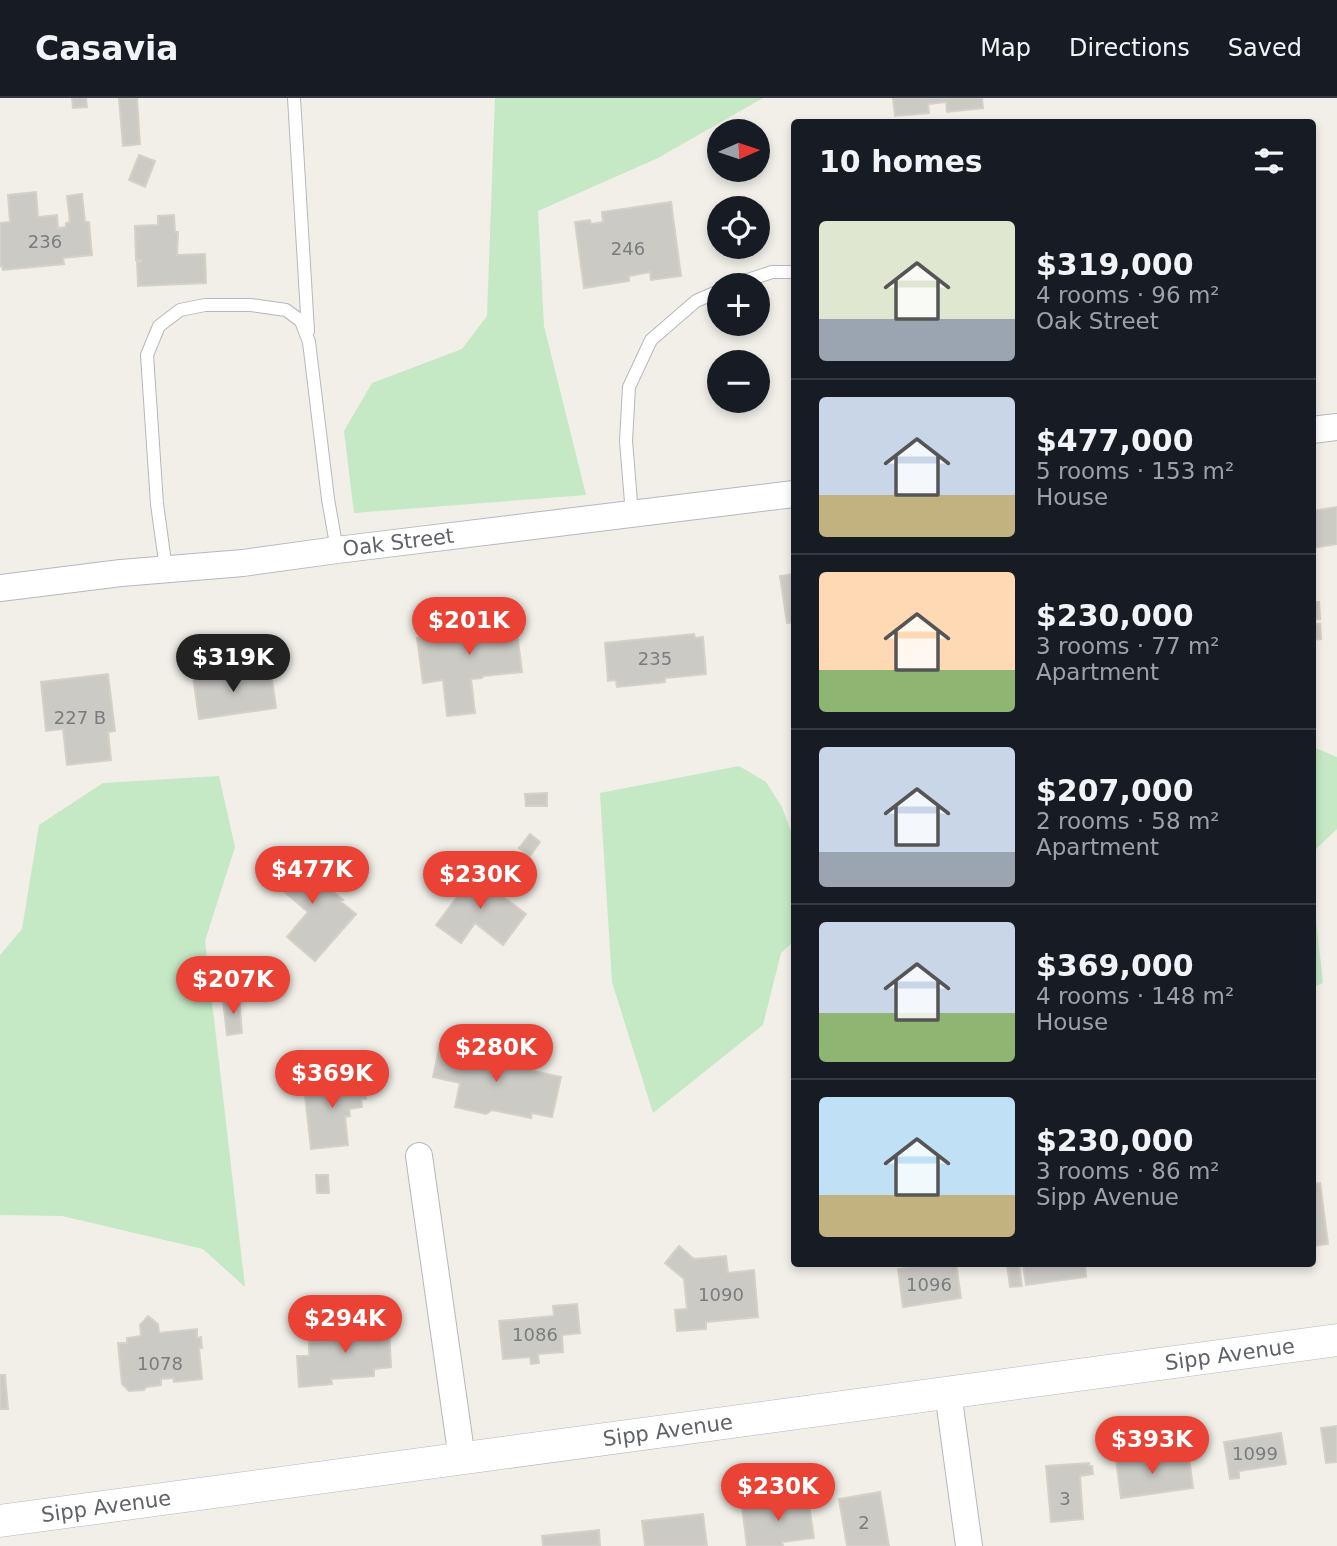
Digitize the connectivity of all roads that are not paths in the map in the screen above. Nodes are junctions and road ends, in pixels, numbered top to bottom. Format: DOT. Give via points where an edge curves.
graph roads {
  1 [pos="293,98"];
  2 [pos="791,272"];
  3 [pos="769,273"];
  4 [pos="707,296"];
  5 [pos="309,342"];
  6 [pos="1337,427"];
  7 [pos="1316,430"];
  8 [pos="791,494"];
  9 [pos="632,514"];
  10 [pos="337,550"];
  11 [pos="166,569"];
  12 [pos="0,588"];
  13 [pos="419,1156"];
  14 [pos="1337,1340"];
  15 [pos="948,1392"];
  16 [pos="462,1459"];
  17 [pos="0,1521"];
  18 [pos="969,1546"];
  1 -- 5 [label="lane"];
  2 -- 3 [label="lane"];
  4 -- 9 [label="lane" via="651,340 629,387 626,441"];
  5 -- 10 [label="lane"];
  5 -- 11 [label="lane" via="301,321 286,310 251,305 180,310 159,326 146,355"];
  6 -- 7 [label="street"];
  8 -- 9 [label="street, Oak Street"];
  9 -- 10 [label="street, Oak Street"];
  10 -- 11 [label="street, Oak Street" via="243,564"];
  11 -- 12 [label="street, Oak Street"];
  13 -- 16 [label="street"];
  14 -- 15 [label="street, Sipp Avenue"];
  15 -- 16 [label="street, Sipp Avenue"];
  15 -- 18 [label="street"];
  16 -- 17 [label="street, Sipp Avenue"];
}
